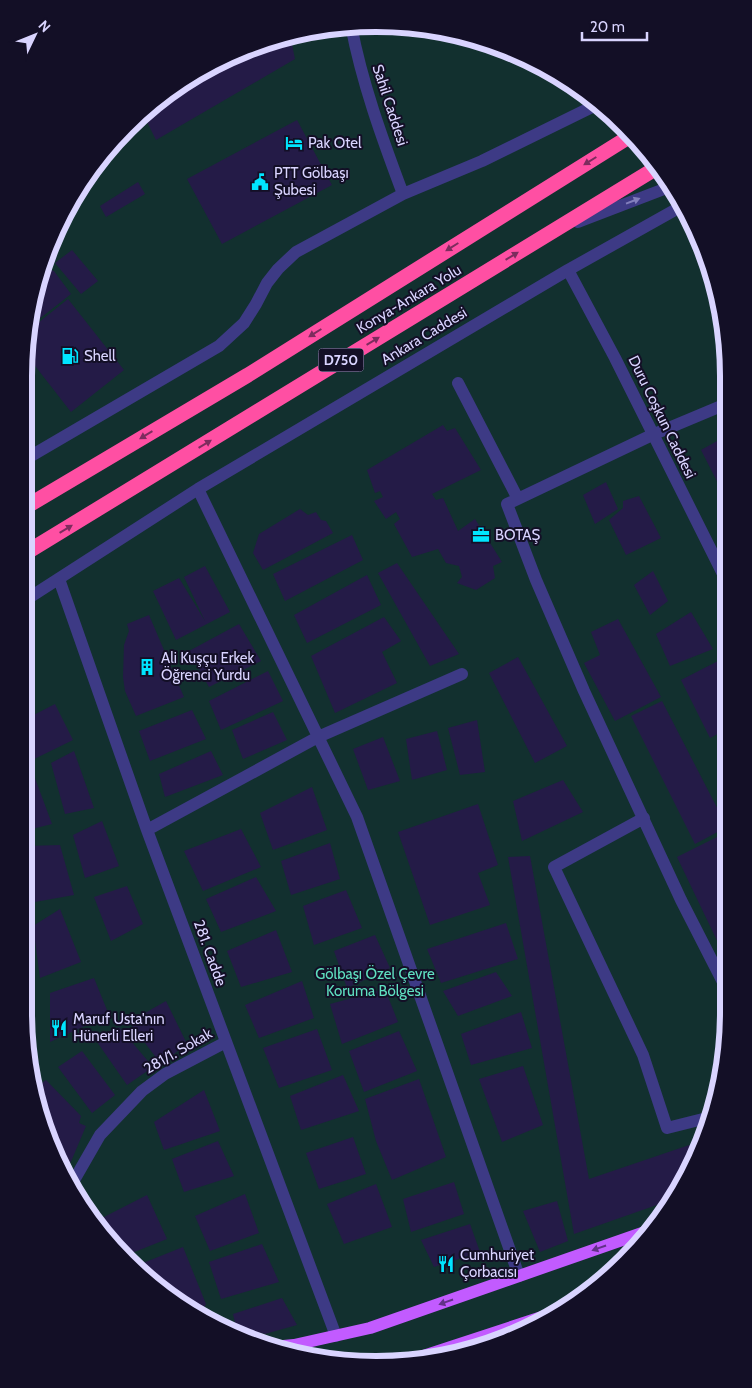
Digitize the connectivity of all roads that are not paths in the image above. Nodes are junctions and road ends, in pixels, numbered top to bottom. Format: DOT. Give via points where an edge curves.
graph roads {
  1 [pos="353,33"];
  2 [pos="590,108"];
  3 [pos="625,140"];
  4 [pos="652,171"];
  5 [pos="664,189"];
  6 [pos="402,194"];
  7 [pos="676,209"];
  8 [pos="554,230"];
  9 [pos="568,270"];
  10 [pos="458,383"];
  11 [pos="720,407"];
  12 [pos="652,435"];
  13 [pos="32,455"];
  14 [pos="198,489"];
  15 [pos="518,499"];
  16 [pos="32,503"];
  17 [pos="32,549"];
  18 [pos="720,568"];
  19 [pos="59,579"];
  20 [pos="32,596"];
  21 [pos="462,674"];
  22 [pos="318,736"];
  23 [pos="644,818"];
  24 [pos="147,830"];
  25 [pos="720,976"];
  26 [pos="226,1042"];
  27 [pos="702,1119"];
  28 [pos="76,1178"];
  29 [pos="637,1235"];
  30 [pos="519,1276"];
  31 [pos="494,1334"];
  32 [pos="336,1336"];
  33 [pos="290,1345"];
  34 [pos="455,1346"];
  1 -- 6 [label="street, Sahil Caddesi" via="366,89"];
  2 -- 6 [label="street" via="482,161"];
  3 -- 16 [label="highway, D750, one-way" via="248,375"];
  4 -- 8 [label="highway, Konya-Ankara Yolu / D750"];
  8 -- 5 [label="street, one-way"];
  6 -- 13 [label="street" via="296,252 267,283 244,323 219,346"];
  7 -- 9 [label="street, Ankara Caddesi"];
  17 -- 8 [label="highway, Konya-Ankara Yolu / D750, one-way"];
  9 -- 12 [label="street, Duru Coşkun Caddesi"];
  9 -- 14 [label="street, Ankara Caddesi"];
  10 -- 15 [label="street"];
  11 -- 12 [label="street"];
  12 -- 15 [label="street"];
  12 -- 18 [label="street, Duru Coşkun Caddesi"];
  14 -- 19 [label="street, Ankara Caddesi"];
  14 -- 22 [label="street"];
  15 -- 23 [label="street" via="507,504 536,580"];
  19 -- 20 [label="street, Ankara Caddesi"];
  19 -- 24 [label="street, 281. Cadde"];
  21 -- 22 [label="street"];
  22 -- 24 [label="street"];
  22 -- 30 [label="street" via="357,817"];
  23 -- 25 [label="street"];
  23 -- 27 [label="street" via="554,867 643,1055 667,1128"];
  24 -- 26 [label="street, 281. Cadde"];
  26 -- 28 [label="street, 281/1. Sokak" via="165,1074 142,1091 100,1135"];
  26 -- 32 [label="street, 281. Cadde"];
  29 -- 30 [label="main road, one-way"];
  30 -- 32 [label="main road, one-way" via="370,1328"];
  31 -- 34 [label="main road"];
  32 -- 33 [label="main road"];
}
